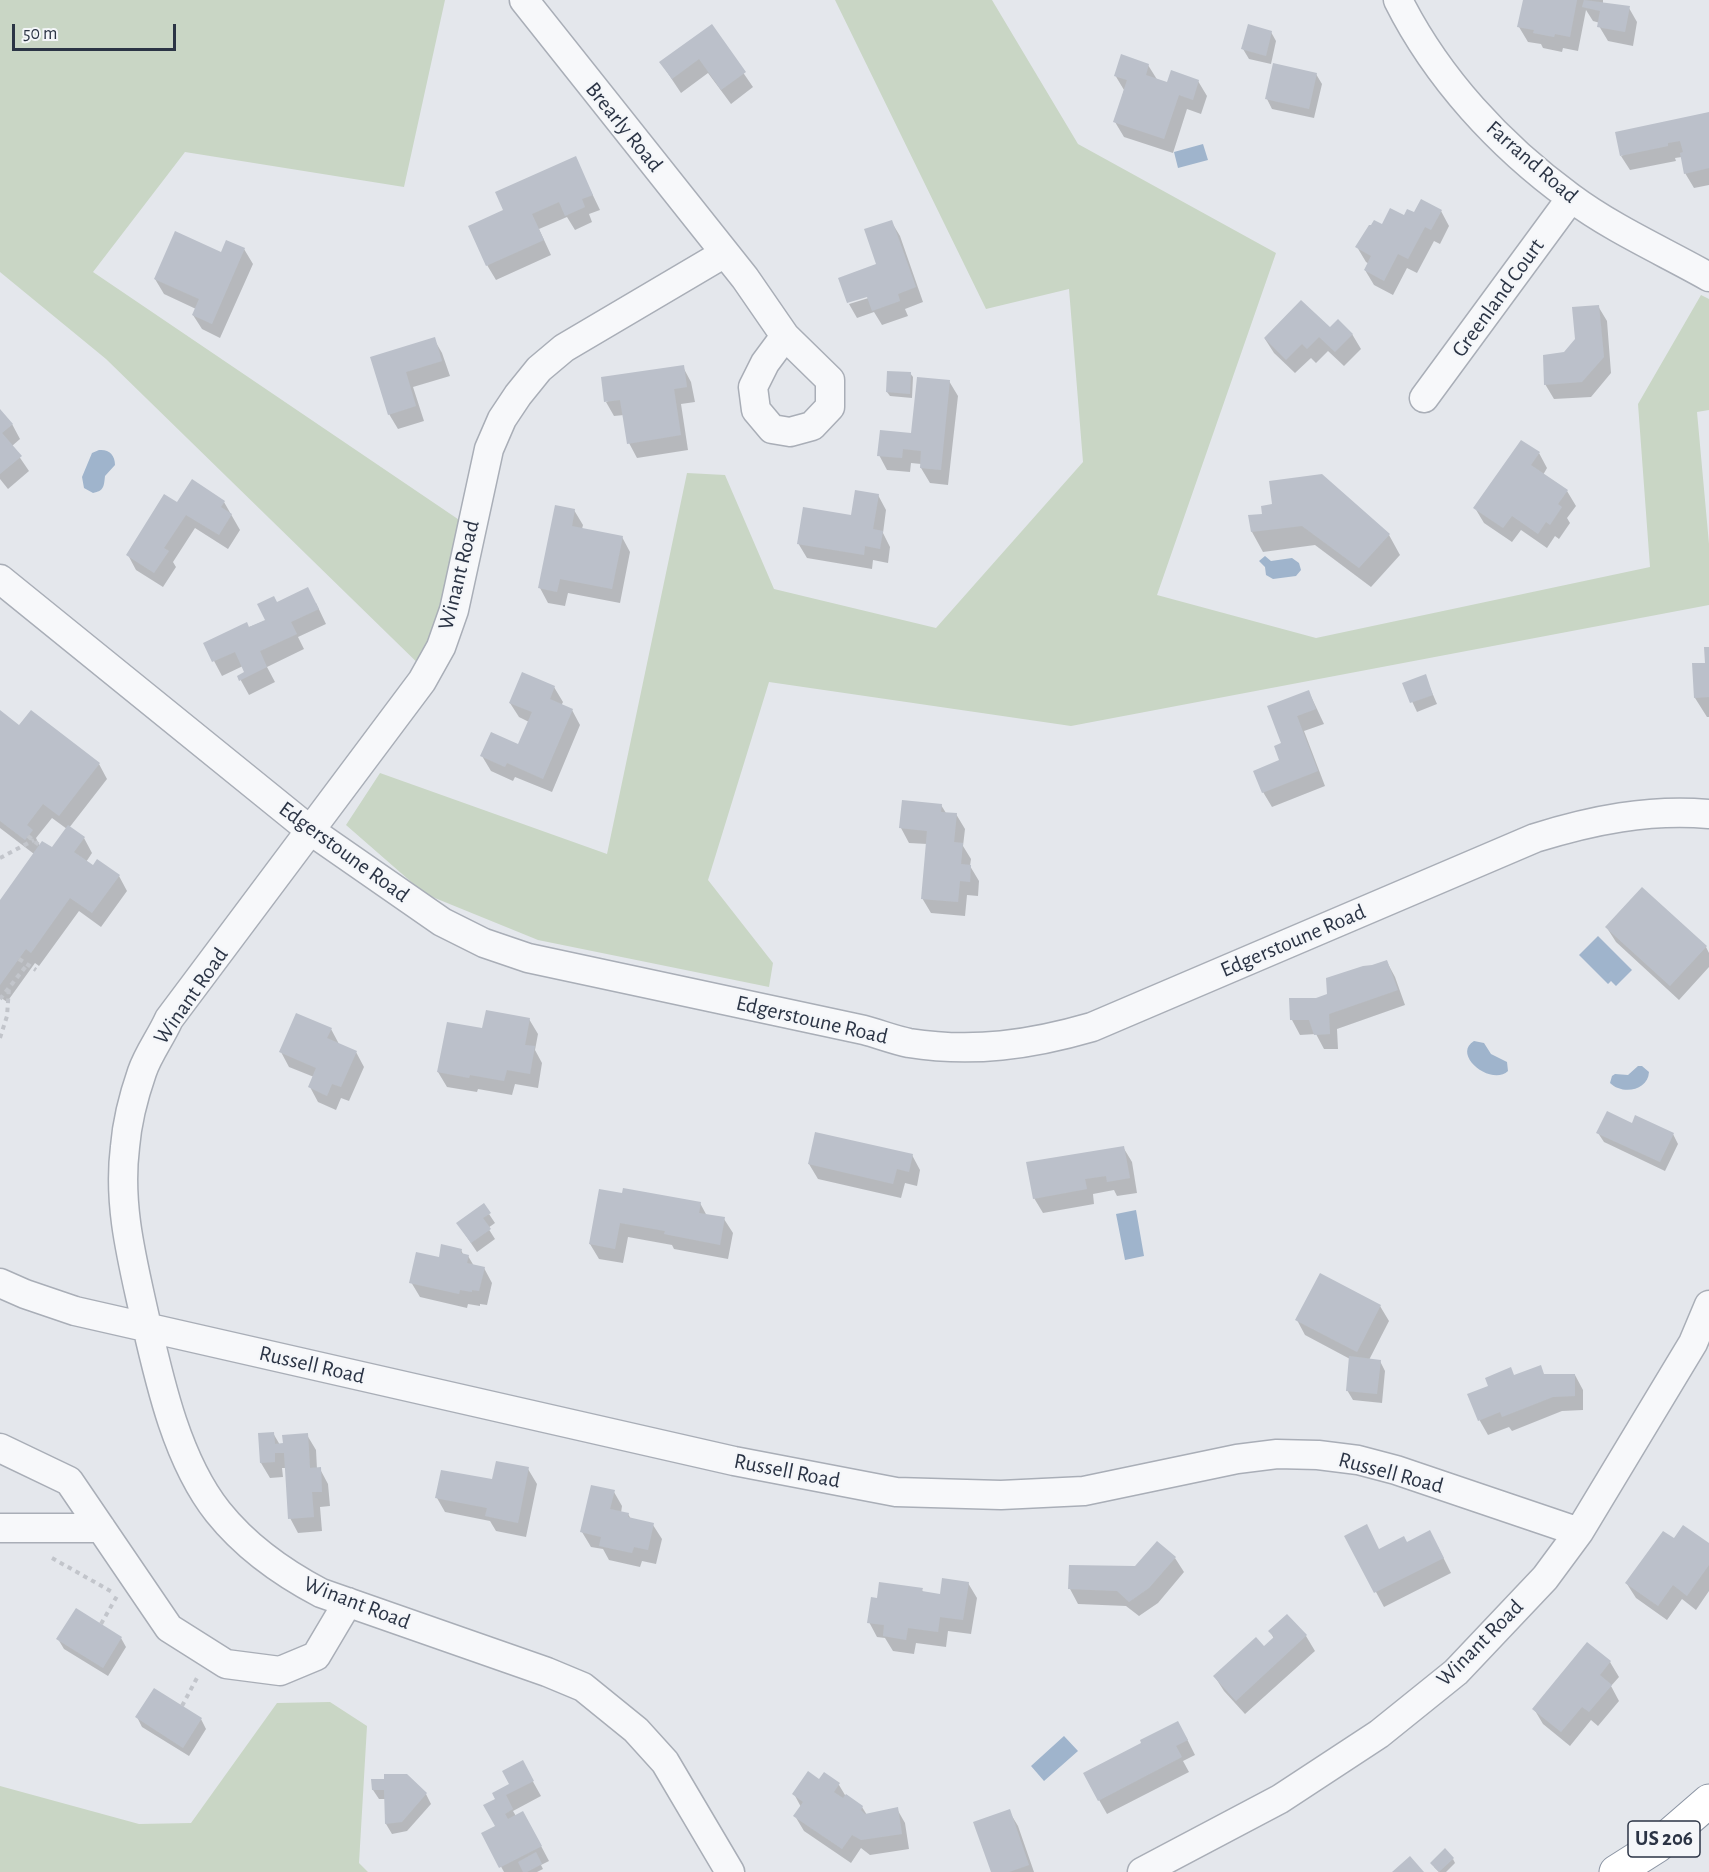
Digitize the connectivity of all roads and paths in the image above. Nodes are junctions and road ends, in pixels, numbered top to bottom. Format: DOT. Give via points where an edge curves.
graph roads {
  1 [pos="524,0"];
  2 [pos="1398,0"];
  3 [pos="1571,198"];
  4 [pos="725,253"];
  5 [pos="1709,277"];
  6 [pos="785,336"];
  7 [pos="1424,398"];
  8 [pos="0,579"];
  9 [pos="1709,814"];
  10 [pos="311,831"];
  11 [pos="28,836"];
  12 [pos="34,840"];
  13 [pos="39,844"];
  14 [pos="0,858"];
  15 [pos="19,959"];
  16 [pos="27,965"];
  17 [pos="36,970"];
  18 [pos="9,988"];
  19 [pos="0,999"];
  20 [pos="0,1038"];
  21 [pos="0,1283"];
  22 [pos="1709,1305"];
  23 [pos="147,1328"];
  24 [pos="0,1448"];
  25 [pos="0,1528"];
  26 [pos="101,1528"];
  27 [pos="1579,1532"];
  28 [pos="52,1558"];
  29 [pos="122,1600"];
  30 [pos="348,1602"];
  31 [pos="190,1671"];
  32 [pos="182,1706"];
  33 [pos="1709,1801"];
  34 [pos="730,1872"];
  35 [pos="1142,1872"];
  36 [pos="1616,1872"];
  1 -- 4 [label="street, Brearly Road"];
  2 -- 3 [label="street, Farrand Road" via="1424,46 1459,93 1527,164"];
  3 -- 5 [label="street, Farrand Road"];
  3 -- 7 [label="street, Greenland Court"];
  4 -- 6 [label="street, Brearly Road"];
  4 -- 10 [label="street, Winant Road" via="564,348 518,394 489,449 454,610 441,647 422,681"];
  8 -- 10 [label="street, Edgerstoune Road"];
  9 -- 10 [label="street, Edgerstoune Road" via="1619,816 1579,824 1535,838 1092,1027 1048,1040 952,1047 907,1042 528,958 484,943 442,922"];
  10 -- 23 [label="street, Winant Road" via="169,1020 142,1070 125,1146 122,1188 126,1230"];
  11 -- 12 [label="path"];
  12 -- 13 [label="path"];
  12 -- 14 [label="path"];
  15 -- 16 [label="path"];
  16 -- 17 [label="path"];
  16 -- 18 [label="path"];
  18 -- 19 [label="path"];
  18 -- 20 [label="path" via="8,1016"];
  21 -- 23 [label="street, Russell Road" via="75,1311"];
  22 -- 27 [label="street, Winant Road" via="1693,1343"];
  23 -- 27 [label="street, Russell Road" via="734,1461 896,1492 1001,1495 1084,1491 1237,1459 1277,1454 1318,1455 1396,1470"];
  23 -- 30 [label="street, Winant Road" via="179,1442 217,1511 266,1560 305,1585"];
  24 -- 26 [label="street" via="69,1481"];
  25 -- 26 [label="street"];
  26 -- 30 [label="street" via="169,1629 226,1664 280,1671 316,1656"];
  27 -- 35 [label="street, Winant Road" via="1545,1578 1456,1672 1379,1734 1280,1799"];
  28 -- 29 [label="path"];
  30 -- 34 [label="street, Winant Road" via="583,1687 636,1730 665,1762"];
  31 -- 32 [label="path" via="199,1677"];
  33 -- 36 [label="highway, US 206" via="1657,1845"];
}
